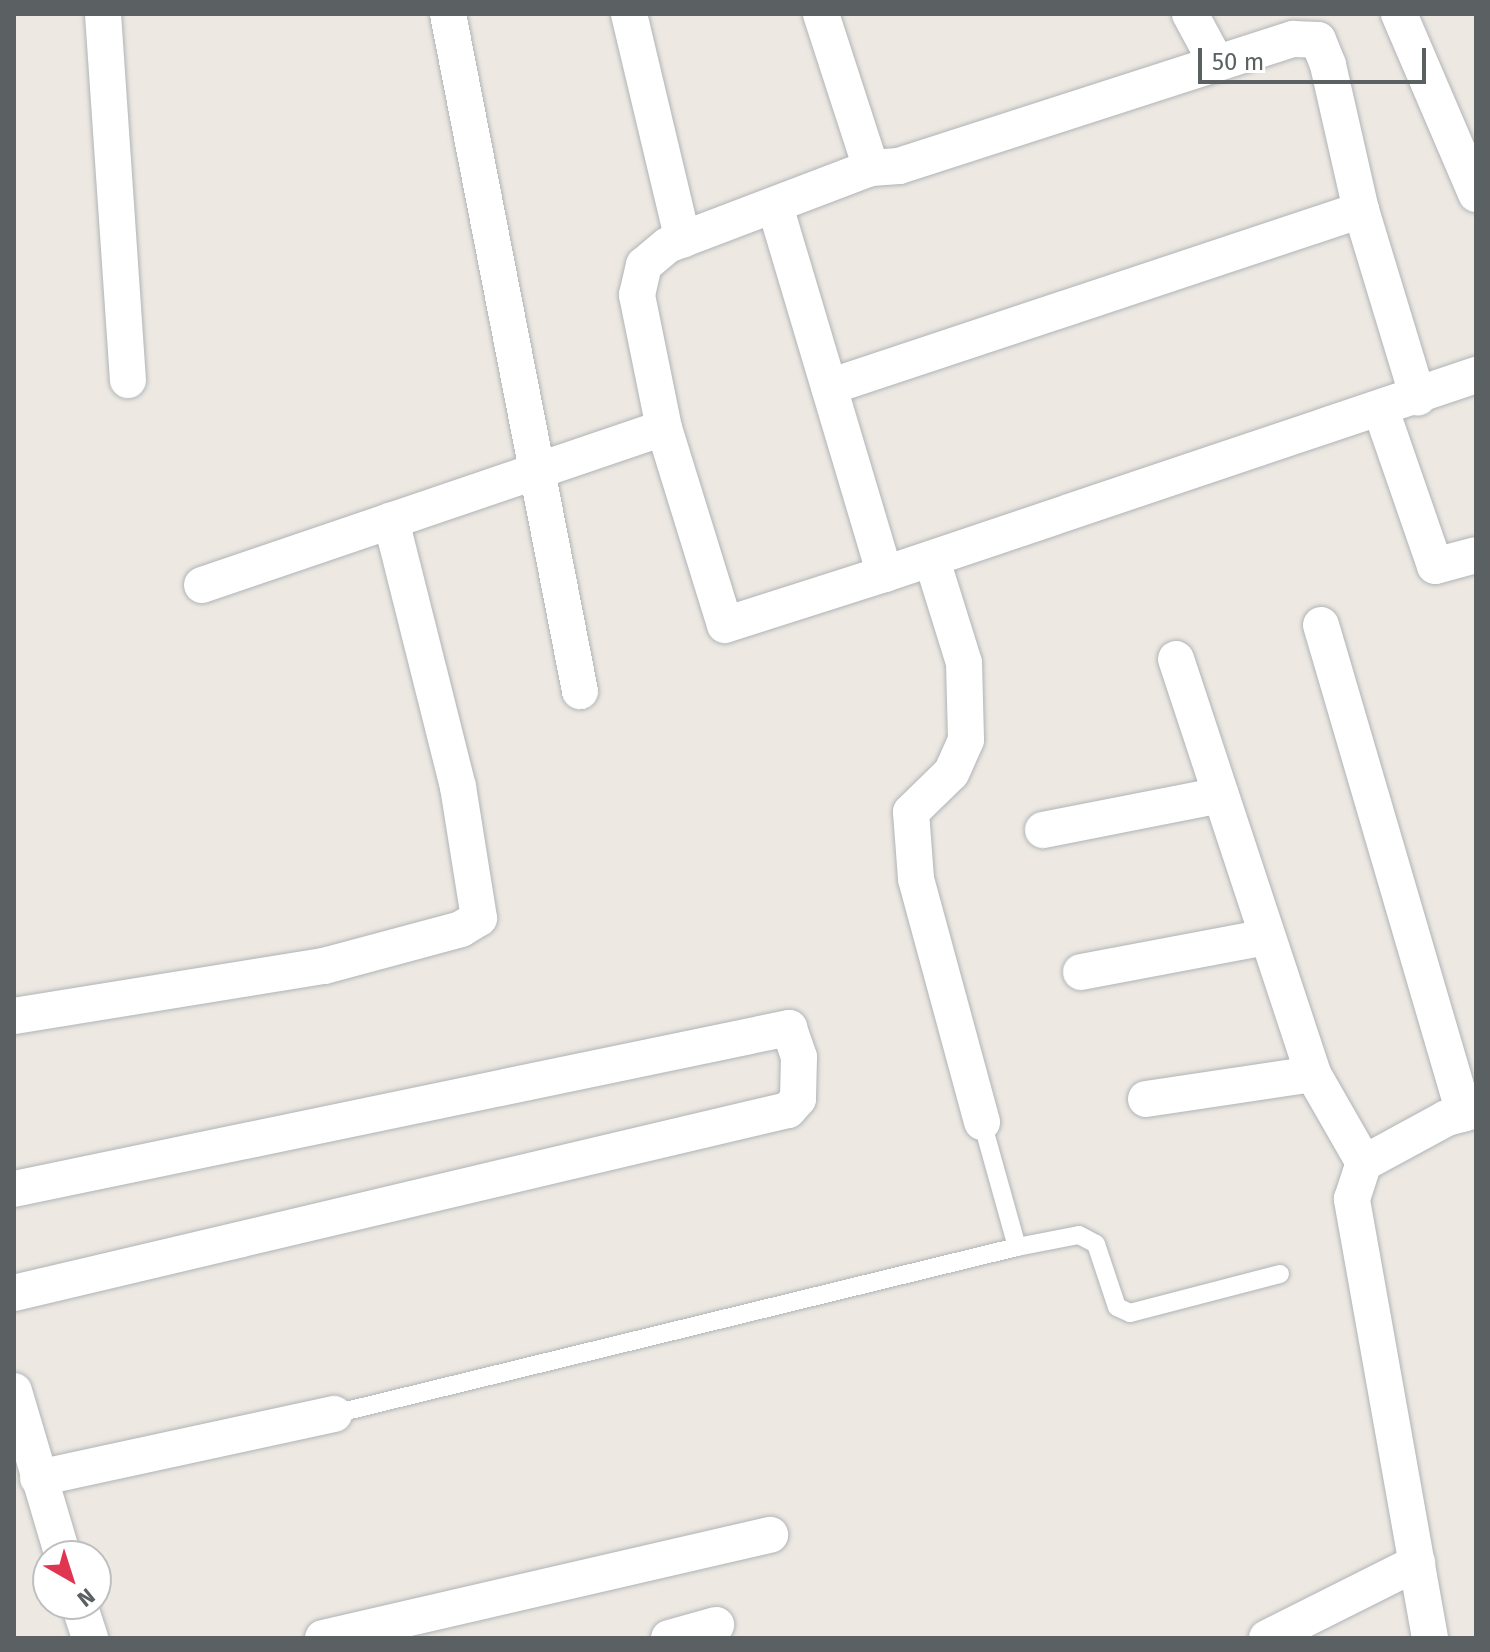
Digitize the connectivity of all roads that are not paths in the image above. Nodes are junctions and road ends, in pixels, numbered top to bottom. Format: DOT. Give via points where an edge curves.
graph roads {
  1 [pos="103,14"];
  2 [pos="448,14"];
  3 [pos="629,14"];
  4 [pos="821,14"];
  5 [pos="1190,14"];
  6 [pos="1399,14"];
  7 [pos="1216,62"];
  8 [pos="871,168"];
  9 [pos="1476,194"];
  10 [pos="775,206"];
  11 [pos="1361,210"];
  12 [pos="683,240"];
  13 [pos="1476,375"];
  14 [pos="128,380"];
  15 [pos="829,387"];
  16 [pos="1418,398"];
  17 [pos="1381,410"];
  18 [pos="664,428"];
  19 [pos="532,470"];
  20 [pos="391,520"];
  21 [pos="1476,555"];
  22 [pos="932,560"];
  23 [pos="885,574"];
  24 [pos="202,585"];
  25 [pos="1321,625"];
  26 [pos="1176,659"];
  27 [pos="580,691"];
  28 [pos="1221,795"];
  29 [pos="1043,830"];
  30 [pos="1267,937"];
  31 [pos="1081,972"];
  32 [pos="14,1016"];
  33 [pos="1313,1074"];
  34 [pos="1146,1099"];
  35 [pos="1470,1111"];
  36 [pos="982,1122"];
  37 [pos="1364,1163"];
  38 [pos="14,1189"];
  39 [pos="1017,1247"];
  40 [pos="1280,1274"];
  41 [pos="14,1293"];
  42 [pos="14,1391"];
  43 [pos="334,1414"];
  44 [pos="38,1478"];
  45 [pos="770,1535"];
  46 [pos="58,1540"];
  47 [pos="1417,1563"];
  48 [pos="716,1625"];
  49 [pos="1282,1635"];
  50 [pos="323,1638"];
  51 [pos="669,1638"];
  52 [pos="1430,1638"];
  1 -- 14 [label="street"];
  2 -- 19 [label="street"];
  3 -- 12 [label="street"];
  4 -- 8 [label="street"];
  5 -- 7 [label="street"];
  6 -- 9 [label="street"];
  7 -- 8 [label="street" via="899,166"];
  7 -- 11 [label="street" via="1293,39 1318,40"];
  8 -- 10 [label="street"];
  10 -- 12 [label="street"];
  10 -- 15 [label="street"];
  11 -- 15 [label="street"];
  11 -- 16 [label="street"];
  12 -- 18 [label="street" via="644,265 637,295"];
  13 -- 16 [label="street"];
  15 -- 23 [label="street"];
  16 -- 17 [label="street"];
  17 -- 21 [label="street" via="1435,566"];
  17 -- 22 [label="street"];
  18 -- 19 [label="street"];
  18 -- 23 [label="street" via="725,625"];
  19 -- 20 [label="street"];
  19 -- 27 [label="street"];
  20 -- 24 [label="street"];
  20 -- 32 [label="street" via="458,787 479,918 461,929 324,966"];
  22 -- 23 [label="street"];
  22 -- 36 [label="street" via="964,663 966,740 951,773 911,812 916,879"];
  25 -- 35 [label="street"];
  26 -- 28 [label="street"];
  28 -- 29 [label="street"];
  28 -- 30 [label="street"];
  30 -- 31 [label="street"];
  30 -- 33 [label="street"];
  33 -- 34 [label="street"];
  33 -- 37 [label="street"];
  35 -- 37 [label="street"];
  36 -- 39 [label="lane"];
  37 -- 47 [label="street" via="1352,1199"];
  38 -- 41 [label="street" via="789,1028 799,1057 798,1099 788,1110"];
  39 -- 40 [label="lane" via="1079,1235 1096,1244 1117,1307 1130,1313"];
  39 -- 43 [label="lane"];
  42 -- 44 [label="street"];
  43 -- 44 [label="street"];
  44 -- 46 [label="street"];
  45 -- 50 [label="street"];
  47 -- 49 [label="street"];
  47 -- 52 [label="street"];
  48 -- 51 [label="street"];
}
